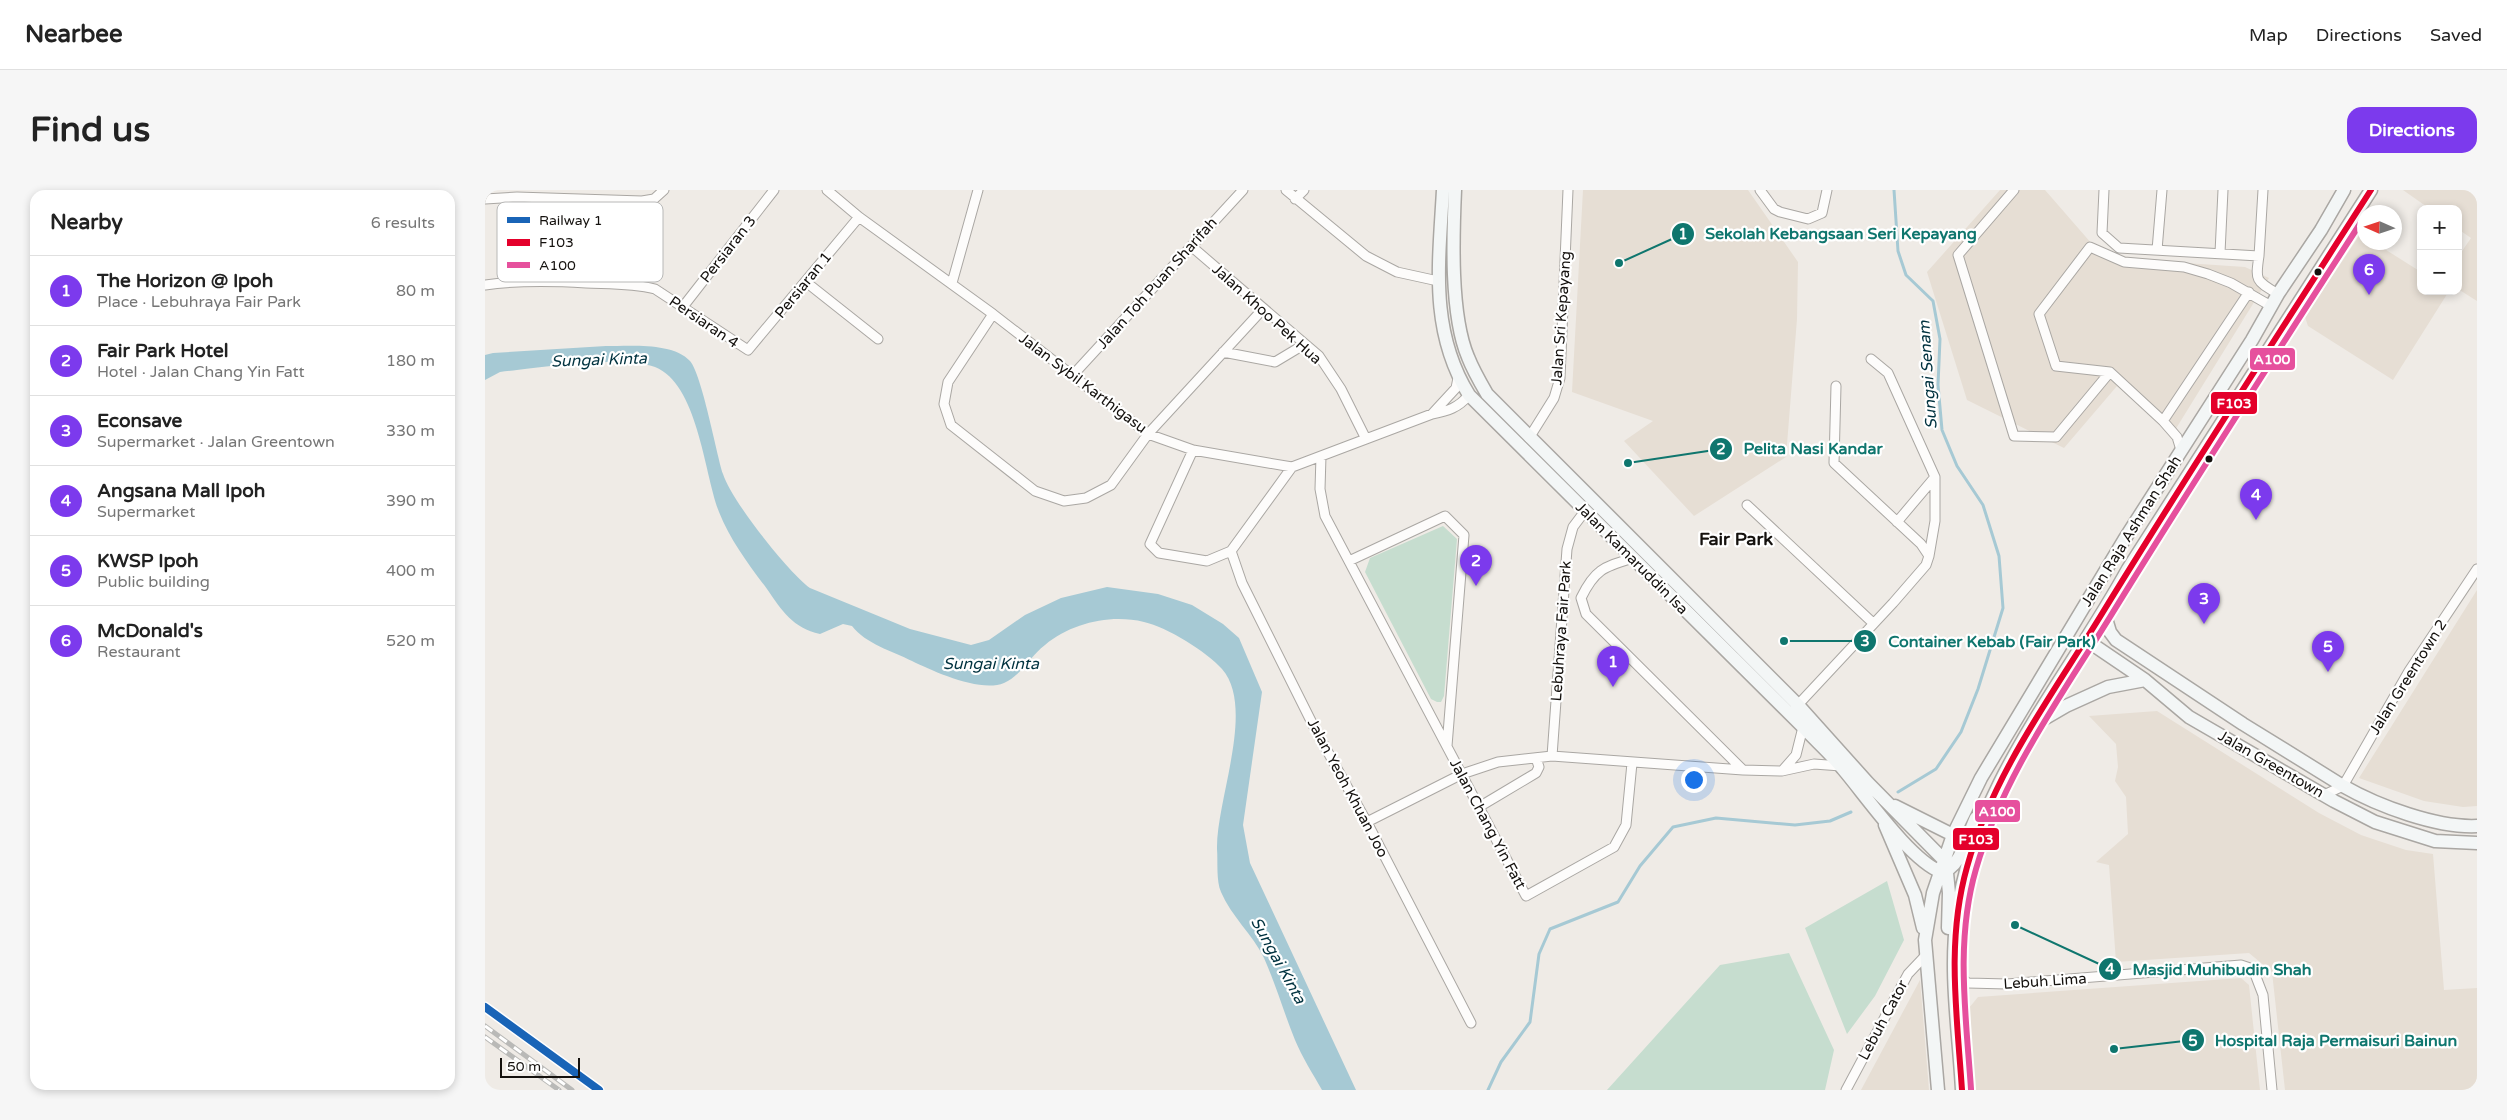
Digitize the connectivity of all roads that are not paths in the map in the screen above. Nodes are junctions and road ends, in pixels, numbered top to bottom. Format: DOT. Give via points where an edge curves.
graph roads {
  1 [pos="664,190"];
  2 [pos="774,190"];
  3 [pos="827,190"];
  4 [pos="978,190"];
  5 [pos="1243,190"];
  6 [pos="1286,190"];
  7 [pos="1304,190"];
  8 [pos="1443,190"];
  9 [pos="1455,190"];
  10 [pos="1568,190"];
  11 [pos="1760,190"];
  12 [pos="1827,190"];
  13 [pos="2014,190"];
  14 [pos="2104,190"];
  15 [pos="2162,190"];
  16 [pos="2223,190"];
  17 [pos="2263,190"];
  18 [pos="2344,190"];
  19 [pos="2352,190"];
  20 [pos="2371,190"];
  21 [pos="517,193"];
  22 [pos="485,199"];
  23 [pos="1295,199"];
  24 [pos="859,217"];
  25 [pos="2321,230"];
  26 [pos="1191,246"];
  27 [pos="2157,250"];
  28 [pos="2219,253"];
  29 [pos="2259,256"];
  30 [pos="1438,281"];
  31 [pos="508,282"];
  32 [pos="540,282"];
  33 [pos="806,282"];
  34 [pos="952,283"];
  35 [pos="485,285"];
  36 [pos="2249,292"];
  37 [pos="2278,294"];
  38 [pos="2271,306"];
  39 [pos="682,308"];
  40 [pos="1263,309"];
  41 [pos="1458,312"];
  42 [pos="993,314"];
  43 [pos="878,339"];
  44 [pos="2274,339"];
  45 [pos="2252,340"];
  46 [pos="1305,344"];
  47 [pos="745,349"];
  48 [pos="1223,352"];
  49 [pos="1467,356"];
  50 [pos="1871,359"];
  51 [pos="2110,372"];
  52 [pos="1072,376"];
  53 [pos="1458,378"];
  54 [pos="1836,386"];
  55 [pos="1469,395"];
  56 [pos="1432,414"];
  57 [pos="2163,421"];
  58 [pos="1148,434"];
  59 [pos="1529,438"];
  60 [pos="1366,439"];
  61 [pos="1521,448"];
  62 [pos="1193,450"];
  63 [pos="2181,450"];
  64 [pos="1321,456"];
  65 [pos="1292,467"];
  66 [pos="1935,477"];
  67 [pos="1747,505"];
  68 [pos="1585,511"];
  69 [pos="1897,522"];
  70 [pos="2124,540"];
  71 [pos="1231,551"];
  72 [pos="1929,556"];
  73 [pos="1633,558"];
  74 [pos="1349,561"];
  75 [pos="2477,569"];
  76 [pos="2104,612"];
  77 [pos="1873,623"];
  78 [pos="2086,640"];
  79 [pos="2145,680"];
  80 [pos="1794,710"];
  81 [pos="2032,726"];
  82 [pos="1803,727"];
  83 [pos="1447,746"];
  84 [pos="2018,747"];
  85 [pos="1551,756"];
  86 [pos="1536,758"];
  87 [pos="1632,763"];
  88 [pos="1841,766"];
  89 [pos="1743,770"];
  90 [pos="1781,772"];
  91 [pos="1462,774"];
  92 [pos="2343,786"];
  93 [pos="2324,795"];
  94 [pos="1881,805"];
  95 [pos="1479,806"];
  96 [pos="2347,807"];
  97 [pos="1367,822"];
  98 [pos="2477,826"];
  99 [pos="1953,835"];
  100 [pos="2477,843"];
  101 [pos="1945,868"];
  102 [pos="1925,940"];
  103 [pos="1954,952"];
  104 [pos="1926,955"];
  105 [pos="1955,973"];
  106 [pos="1471,1023"];
  107 [pos="1846,1090"];
  108 [pos="1938,1090"];
  109 [pos="1962,1090"];
  110 [pos="2272,1090"];
  1 -- 21 [label="street" via="654,200 641,201"];
  2 -- 39 [label="street, Persiaran 3"];
  3 -- 24 [label="street, Jalan Sybil Karthigasu"];
  4 -- 34 [label="street"];
  5 -- 26 [label="street, Jalan Toh Puan Sharifah"];
  6 -- 23 [label="street"];
  7 -- 23 [label="street"];
  8 -- 30 [label="main road, Jalan Kamaruddin Isa"];
  9 -- 41 [label="main road, Jalan Kamaruddin Isa"];
  10 -- 59 [label="street, Jalan Sri Kepayang" via="1560,378 1554,398"];
  11 -- 12 [label="street" via="1774,209 1808,219 1822,213"];
  13 -- 51 [label="street" via="1958,255 2014,436 2056,437"];
  14 -- 27 [label="street" via="2102,233 2119,248"];
  15 -- 27 [label="street"];
  16 -- 28 [label="street"];
  17 -- 29 [label="street"];
  18 -- 25 [label="main road, Jalan Raja Ashman Shah"];
  19 -- 25 [label="main road"];
  20 -- 44 [label="main road, Jalan Raja Ashman Shah"];
  21 -- 22 [label="street"];
  23 -- 30 [label="street" via="1366,256 1397,272"];
  24 -- 33 [label="street, Persiaran 1"];
  24 -- 34 [label="street, Jalan Sybil Karthigasu"];
  25 -- 37 [label="main road, Jalan Raja Ashman Shah"];
  26 -- 40 [label="street, Jalan Khoo Pek Hua"];
  26 -- 52 [label="street, Jalan Toh Puan Sharifah"];
  27 -- 28 [label="street"];
  28 -- 29 [label="street"];
  29 -- 37 [label="street" via="2259,283"];
  30 -- 41 [label="main road" via="1446,288"];
  30 -- 53 [label="main road, Jalan Kamaruddin Isa" via="1439,311"];
  31 -- 35 [label="street, Persiaran 4"];
  32 -- 39 [label="street, Persiaran 4" via="639,286 655,289"];
  33 -- 43 [label="street"];
  33 -- 47 [label="street, Persiaran 1" via="751,349"];
  34 -- 42 [label="street, Jalan Sybil Karthigasu"];
  36 -- 38 [label="street"];
  36 -- 51 [label="street" via="2184,267 2124,262 2090,247 2039,314 2056,366"];
  36 -- 57 [label="street"];
  37 -- 38 [label="main road, Jalan Raja Ashman Shah"];
  38 -- 45 [label="main road, Jalan Raja Ashman Shah"];
  39 -- 47 [label="street, Persiaran 4"];
  40 -- 46 [label="street, Jalan Khoo Pek Hua"];
  40 -- 48 [label="street"];
  41 -- 49 [label="main road, Jalan Kamaruddin Isa"];
  42 -- 52 [label="street, Jalan Sybil Karthigasu"];
  42 -- 58 [label="street" via="948,382 944,404 951,424 1035,491 1064,501 1086,498 1111,485"];
  44 -- 45 [label="main road" via="2265,334"];
  44 -- 76 [label="main road, Jalan Raja Ashman Shah"];
  45 -- 63 [label="main road, Jalan Raja Ashman Shah"];
  46 -- 48 [label="street" via="1275,362"];
  46 -- 60 [label="street, Jalan Khoo Pek Hua" via="1319,356 1341,389"];
  48 -- 58 [label="street"];
  49 -- 55 [label="main road" via="1464,365 1471,384"];
  49 -- 59 [label="main road, Jalan Kamaruddin Isa" via="1487,394"];
  50 -- 66 [label="street" via="1887,374"];
  51 -- 57 [label="street"];
  52 -- 58 [label="street, Jalan Sybil Karthigasu"];
  53 -- 55 [label="main road, Jalan Kamaruddin Isa"];
  53 -- 56 [label="street" via="1456,388"];
  54 -- 69 [label="street" via="1833,462"];
  55 -- 56 [label="street" via="1460,406"];
  55 -- 61 [label="main road, Jalan Kamaruddin Isa"];
  56 -- 60 [label="street"];
  57 -- 63 [label="street" via="2177,437"];
  58 -- 62 [label="street, Jalan Sybil Karthigasu"];
  59 -- 61 [label="main road"];
  59 -- 80 [label="main road, Jalan Kamaruddin Isa"];
  60 -- 64 [label="street"];
  61 -- 68 [label="main road, Jalan Kamaruddin Isa"];
  62 -- 65 [label="street, Jalan Sybil Karthigasu"];
  62 -- 71 [label="street" via="1150,544 1159,553 1207,561"];
  63 -- 70 [label="main road, Jalan Raja Ashman Shah"];
  64 -- 65 [label="street"];
  64 -- 74 [label="street, Jalan Chang Yin Fatt" via="1320,489 1325,516"];
  65 -- 71 [label="street"];
  66 -- 69 [label="street"];
  66 -- 72 [label="street" via="1935,520"];
  67 -- 77 [label="street"];
  68 -- 73 [label="main road, Jalan Kamaruddin Isa"];
  68 -- 85 [label="street, Lebuhraya Fair Park" via="1573,527 1567,549"];
  69 -- 72 [label="street"];
  70 -- 78 [label="main road" via="2118,570 2089,623"];
  70 -- 99 [label="main road, Jalan Raja Ashman Shah" via="1981,778"];
  71 -- 97 [label="street, Jalan Yeoh Khuan Joo" via="1246,592 1314,727"];
  72 -- 77 [label="street" via="1926,565"];
  73 -- 80 [label="main road, Jalan Kamaruddin Isa"];
  73 -- 89 [label="street" via="1604,568 1590,580 1581,598 1586,614"];
  74 -- 83 [label="street, Jalan Chang Yin Fatt"];
  74 -- 83 [label="street, Jalan Chang Yin Fatt" via="1445,516 1464,535"];
  75 -- 92 [label="street, Jalan Greentown 2" via="2409,671"];
  76 -- 78 [label="main road, Jalan Raja Ashman Shah"];
  76 -- 92 [label="main road, Jalan Greentown" via="2116,640"];
  77 -- 80 [label="street"];
  78 -- 79 [label="main road, Jalan Greentown"];
  78 -- 81 [label="main road, Jalan Raja Ashman Shah"];
  79 -- 81 [label="main road" via="2108,687"];
  79 -- 93 [label="main road, Jalan Greentown" via="2189,717"];
  80 -- 82 [label="main road, Jalan Kamaruddin Isa"];
  80 -- 94 [label="main road, Jalan Kamaruddin Isa"];
  81 -- 84 [label="main road, Jalan Raja Ashman Shah"];
  82 -- 88 [label="main road, Jalan Kamaruddin Isa"];
  82 -- 90 [label="street" via="1796,755"];
  83 -- 91 [label="street, Jalan Chang Yin Fatt"];
  84 -- 101 [label="main road" via="1998,774 1966,837 1960,857"];
  84 -- 103 [label="main road, Jalan Raja Ashman Shah" via="1979,827 1958,909"];
  85 -- 86 [label="street"];
  85 -- 87 [label="street"];
  86 -- 91 [label="street" via="1498,762"];
  86 -- 95 [label="street" via="1539,767 1536,773"];
  87 -- 89 [label="street"];
  87 -- 95 [label="street, Jalan Chang Yin Fatt" via="1627,825 1614,847 1526,896"];
  88 -- 90 [label="street" via="1814,764"];
  88 -- 94 [label="main road, Jalan Kamaruddin Isa"];
  89 -- 90 [label="street"];
  91 -- 95 [label="street, Jalan Chang Yin Fatt"];
  91 -- 97 [label="street"];
  92 -- 93 [label="street"];
  92 -- 96 [label="street"];
  92 -- 98 [label="main road, Jalan Greentown" via="2408,815"];
  93 -- 96 [label="main road, Jalan Greentown"];
  94 -- 99 [label="main road"];
  94 -- 101 [label="main road, Jalan Kamaruddin Isa" via="1911,850 1928,864"];
  94 -- 102 [label="main road" via="1915,895"];
  96 -- 100 [label="main road, Jalan Greentown" via="2375,822 2435,842"];
  97 -- 106 [label="street, Jalan Yeoh Khuan Joo"];
  99 -- 101 [label="main road, Jalan Raja Ashman Shah"];
  101 -- 102 [label="main road, Jalan Raja Ashman Shah" via="1929,908"];
  101 -- 103 [label="main road" via="1949,937"];
  102 -- 104 [label="main road, Jalan Raja Ashman Shah"];
  103 -- 105 [label="main road, Jalan Raja Ashman Shah"];
  104 -- 107 [label="street, Lebuh Cator" via="1908,974"];
  104 -- 108 [label="main road, Jalan Raja Ashman Shah"];
  105 -- 109 [label="main road, Jalan Raja Ashman Shah"];
  105 -- 110 [label="street, Lebuh Lima" via="1969,983 1982,984 2241,966 2253,969 2263,995"];
}
